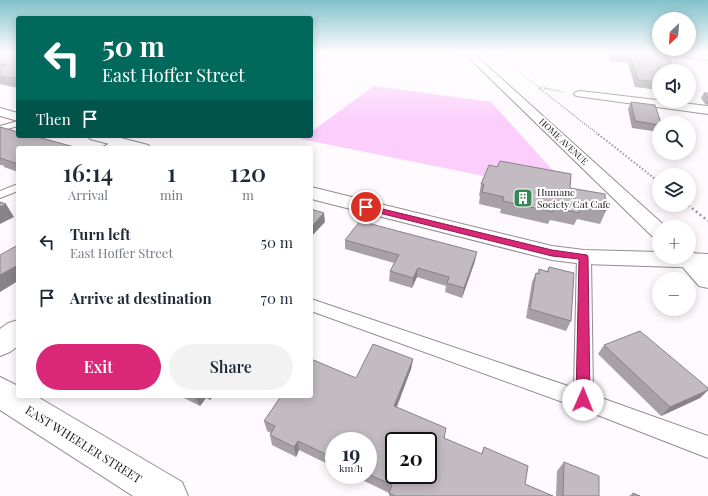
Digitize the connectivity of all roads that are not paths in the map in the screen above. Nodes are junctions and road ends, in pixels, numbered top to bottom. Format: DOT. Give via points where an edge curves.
graph roads {
  1 [pos="493,76"];
  2 [pos="580,94"];
  3 [pos="708,110"];
  4 [pos="13,116"];
  5 [pos="0,130"];
  6 [pos="100,139"];
  7 [pos="135,146"];
  8 [pos="313,193"];
  9 [pos="652,225"];
  10 [pos="584,257"];
  11 [pos="652,258"];
  12 [pos="696,262"];
  13 [pos="708,280"];
  14 [pos="313,306"];
  15 [pos="16,332"];
  16 [pos="0,344"];
  17 [pos="0,392"];
  18 [pos="583,400"];
  19 [pos="708,447"];
  20 [pos="168,496"];
  1 -- 9 [label="street, HOME AVENUE"];
  2 -- 3 [label="street"];
  4 -- 5 [label="lane"];
  6 -- 7 [label="street"];
  8 -- 10 [label="street" via="552,253"];
  10 -- 11 [label="street"];
  10 -- 18 [label="lane"];
  12 -- 13 [label="street"];
  14 -- 18 [label="lane"];
  15 -- 16 [label="street"];
  17 -- 20 [label="street, EAST WHEELER STREET"];
  18 -- 19 [label="lane"];
}
